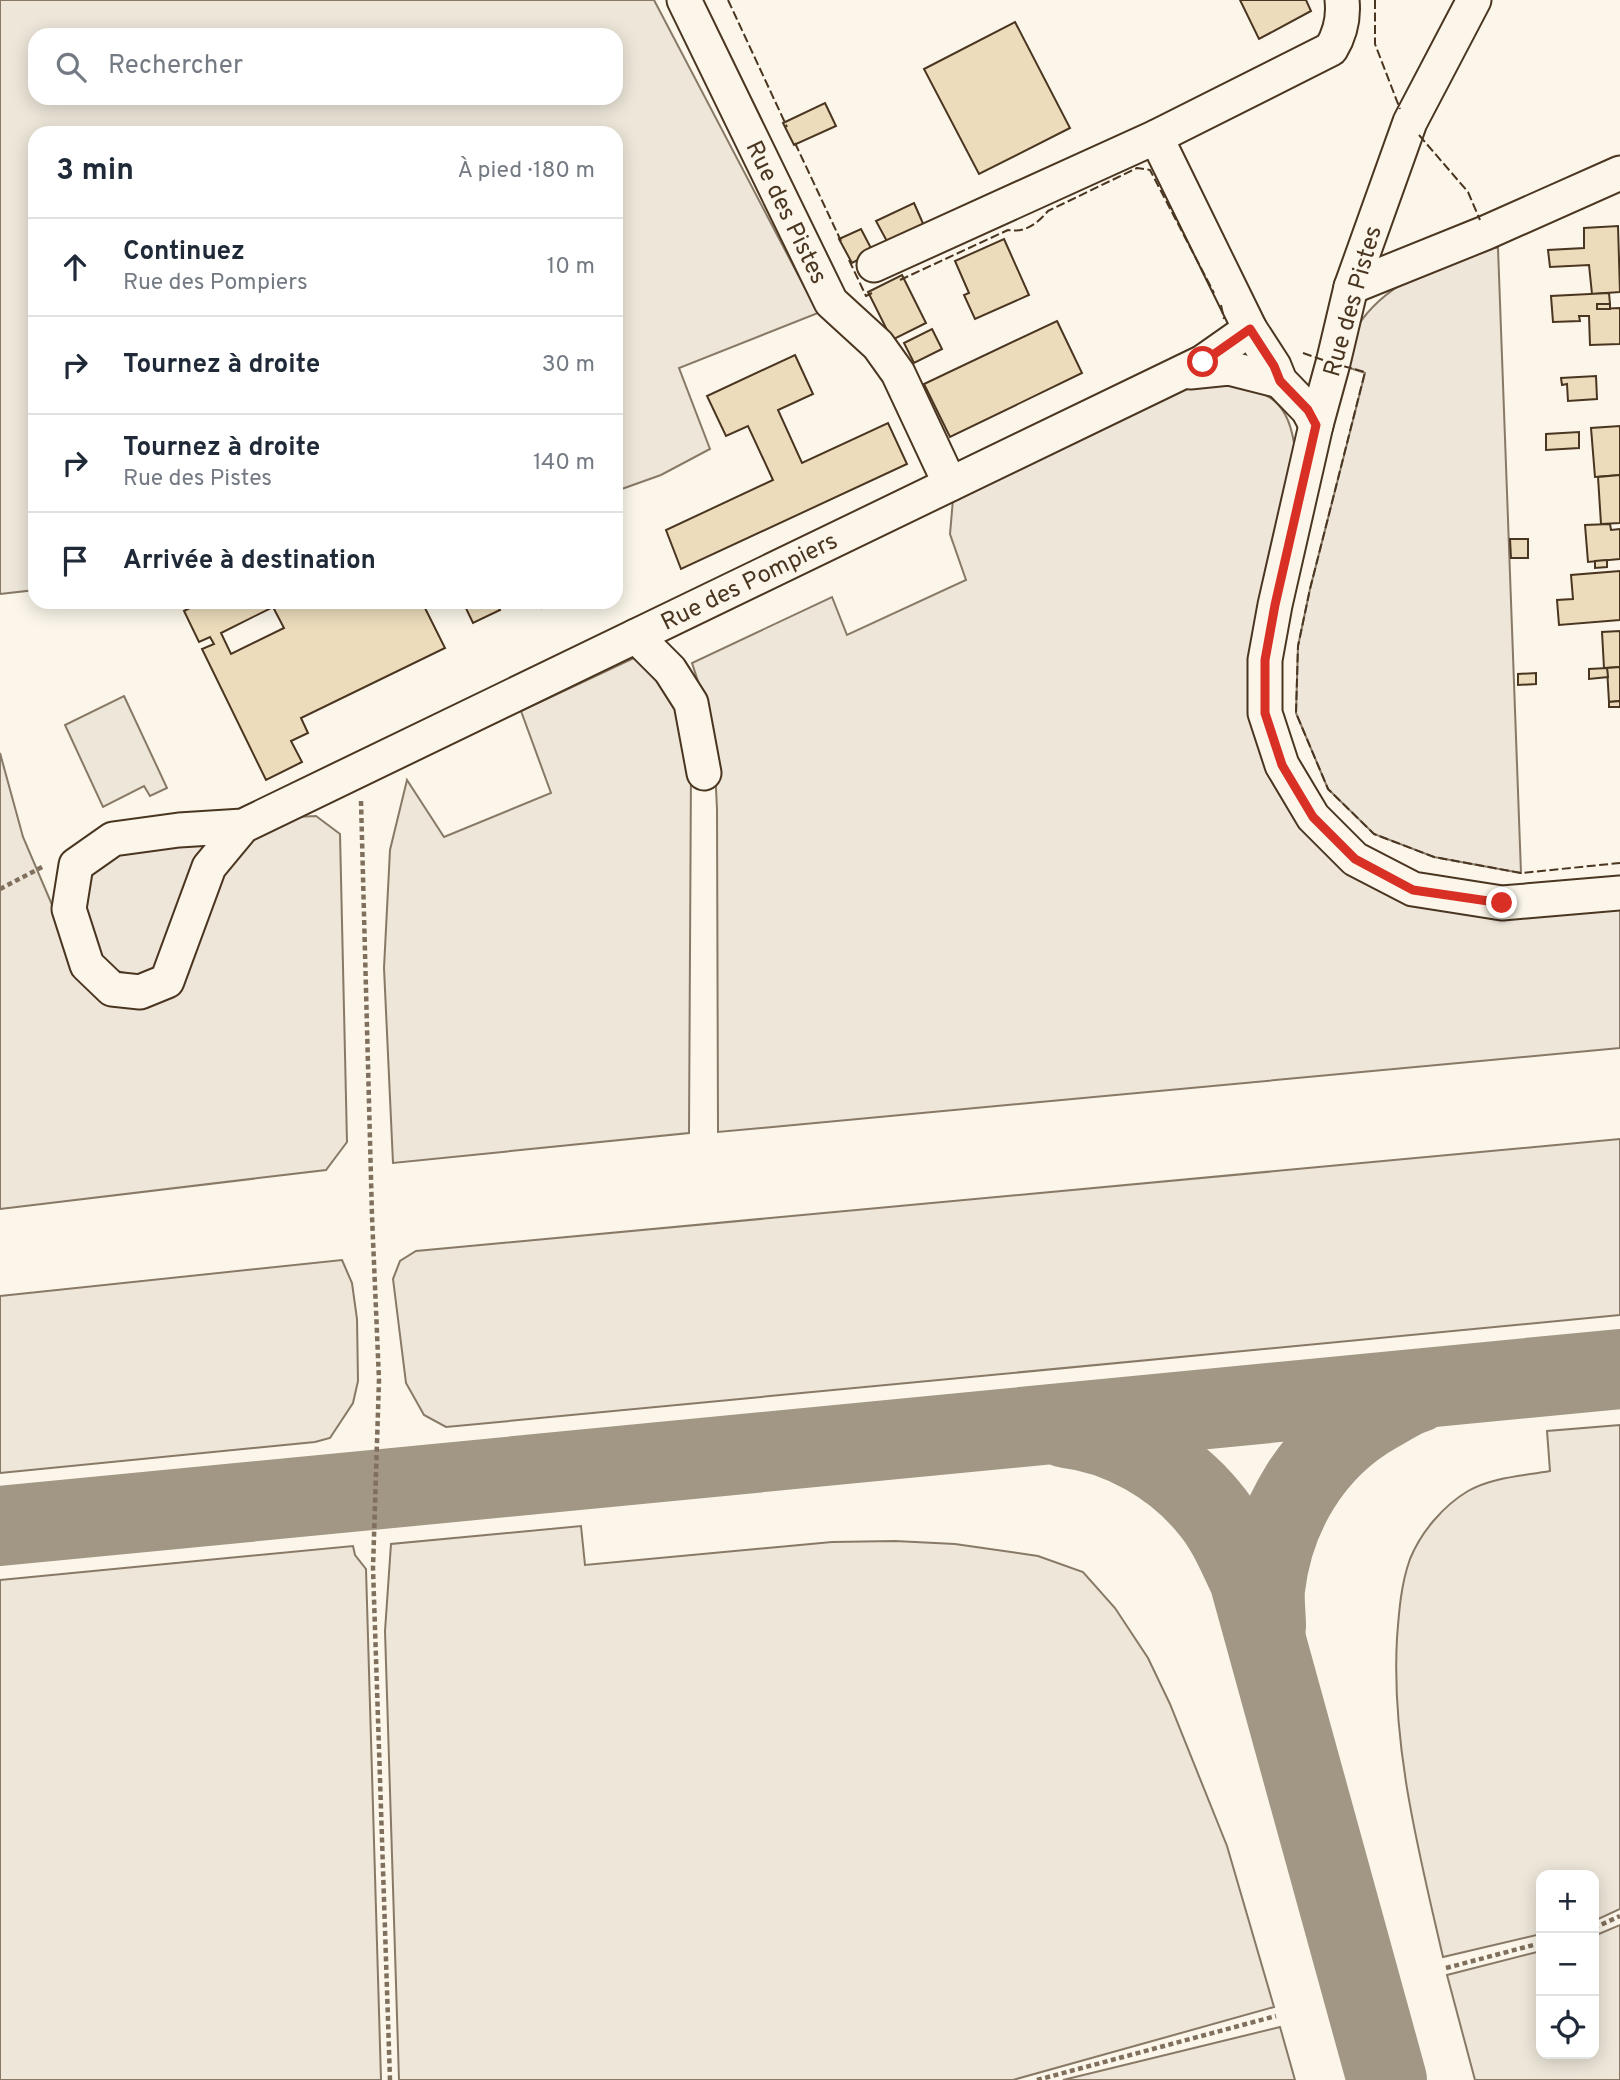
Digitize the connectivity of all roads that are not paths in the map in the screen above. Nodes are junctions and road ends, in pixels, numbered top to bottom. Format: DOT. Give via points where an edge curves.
graph roads {
  1 [pos="684,0"];
  2 [pos="1342,0"];
  3 [pos="1474,0"];
  4 [pos="1156,136"];
  5 [pos="1620,173"];
  6 [pos="874,265"];
  7 [pos="1351,287"];
  8 [pos="1250,329"];
  9 [pos="1175,374"];
  10 [pos="1280,381"];
  11 [pos="1316,425"];
  12 [pos="950,484"];
  13 [pos="635,636"];
  14 [pos="704,773"];
  15 [pos="243,826"];
  16 [pos="1620,893"];
  1 -- 12 [label="street, Rue des Pistes" via="831,302 878,345 898,373"];
  2 -- 4 [label="street" via="1340,30 1331,49"];
  3 -- 7 [label="street, Rue des Pistes" via="1410,122"];
  4 -- 6 [label="street"];
  4 -- 8 [label="street"];
  5 -- 7 [label="street"];
  7 -- 11 [label="street, Rue des Pistes"];
  8 -- 9 [label="street, Rue des Pompiers" via="1214,356"];
  8 -- 10 [label="street"];
  9 -- 10 [label="street" via="1229,368"];
  9 -- 12 [label="street, Rue des Pompiers"];
  10 -- 11 [label="street"];
  11 -- 16 [label="street, Rue des Pistes" via="1265,660 1265,713 1282,765 1313,817 1355,859 1413,890 1502,903"];
  12 -- 13 [label="street, Rue des Pompiers"];
  13 -- 14 [label="street" via="670,670 691,703"];
  13 -- 15 [label="street, Rue des Pompiers"];
  15 -- 15 [label="street" via="113,839 76,865 69,909 87,965 112,989 140,992 167,981 209,867"];
}
